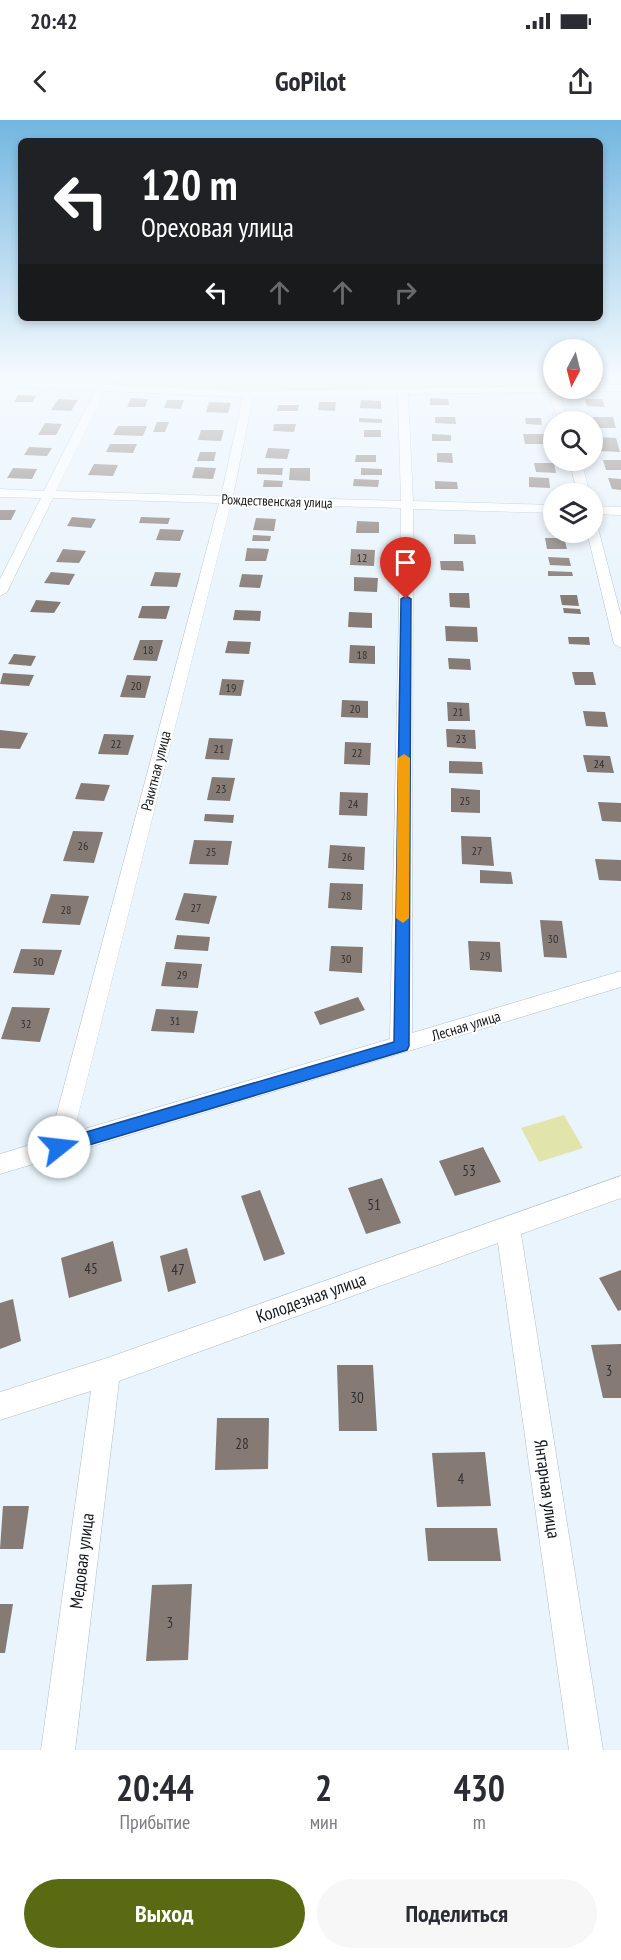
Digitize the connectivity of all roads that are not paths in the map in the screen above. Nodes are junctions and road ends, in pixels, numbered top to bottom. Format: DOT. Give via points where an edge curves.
graph roads {
  1 [pos="72,450"];
  2 [pos="237,450"];
  3 [pos="405,450"];
  4 [pos="0,493"];
  5 [pos="50,495"];
  6 [pos="226,500"];
  7 [pos="407,505"];
  8 [pos="543,509"];
  9 [pos="603,510"];
  10 [pos="621,511"];
  11 [pos="596,543"];
  12 [pos="0,592"];
  13 [pos="621,644"];
  14 [pos="621,979"];
  15 [pos="401,1046"];
  16 [pos="59,1147"];
  17 [pos="0,1164"];
  18 [pos="621,1187"];
  19 [pos="508,1228"];
  20 [pos="107,1372"];
  21 [pos="0,1406"];
  22 [pos="58,1750"];
  23 [pos="586,1750"];
  1 -- 5 [label="street"];
  2 -- 6 [label="street, Ракитная улица"];
  3 -- 7 [label="street"];
  4 -- 5 [label="street, Рождественская улица"];
  5 -- 6 [label="street, Рождественская улица"];
  5 -- 12 [label="street"];
  6 -- 7 [label="street, Рождественская улица"];
  6 -- 16 [label="street, Ракитная улица"];
  7 -- 8 [label="street, Рождественская улица"];
  7 -- 15 [label="street"];
  9 -- 10 [label="street"];
  11 -- 13 [label="street"];
  14 -- 15 [label="street, Лесная улица"];
  15 -- 16 [label="street, Лесная улица"];
  16 -- 17 [label="street, Лесная улица"];
  18 -- 19 [label="street, Колодезная улица"];
  19 -- 20 [label="street, Колодезная улица"];
  19 -- 23 [label="street, Янтарная улица"];
  20 -- 21 [label="street, Колодезная улица"];
  20 -- 22 [label="street, Медовая улица"];
}
